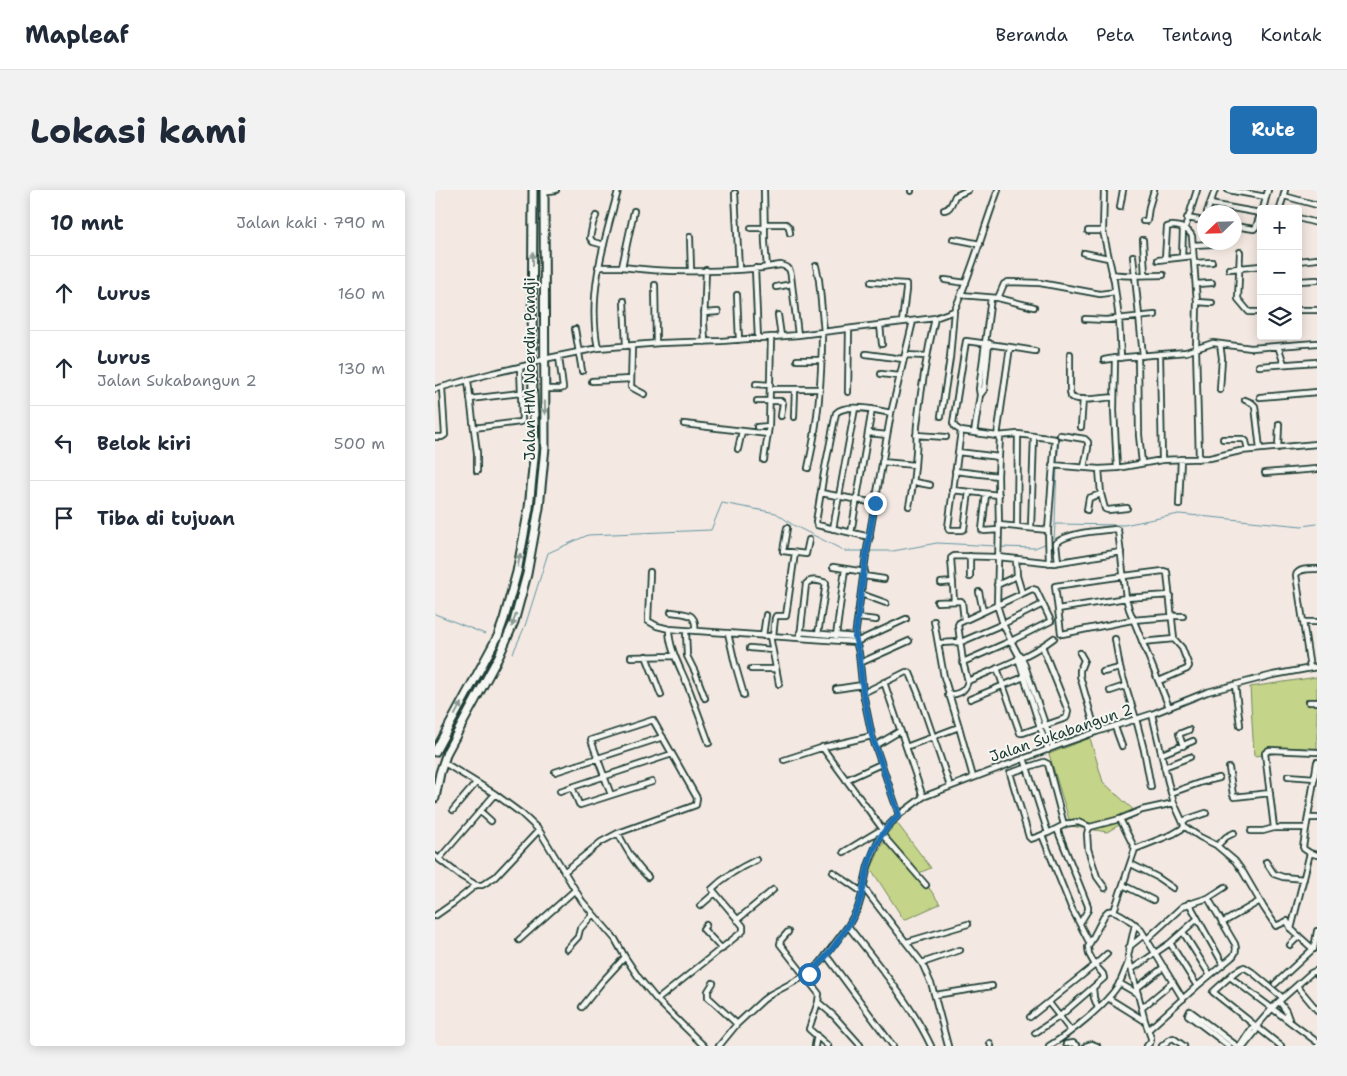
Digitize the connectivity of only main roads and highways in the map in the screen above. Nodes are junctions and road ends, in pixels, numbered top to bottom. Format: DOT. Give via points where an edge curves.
graph roads {
  1 [pos="533,190"];
  2 [pos="544,190"];
  3 [pos="435,752"];
  4 [pos="435,798"];
  3 -- 1 [label="main road, Jalan HM Noerdin Pandji, one-way" via="505,619 529,508 535,448"];
  2 -- 4 [label="main road, Jalan HM Noerdin Pandji, one-way" via="545,447 539,508 514,622 443,762"];
}
